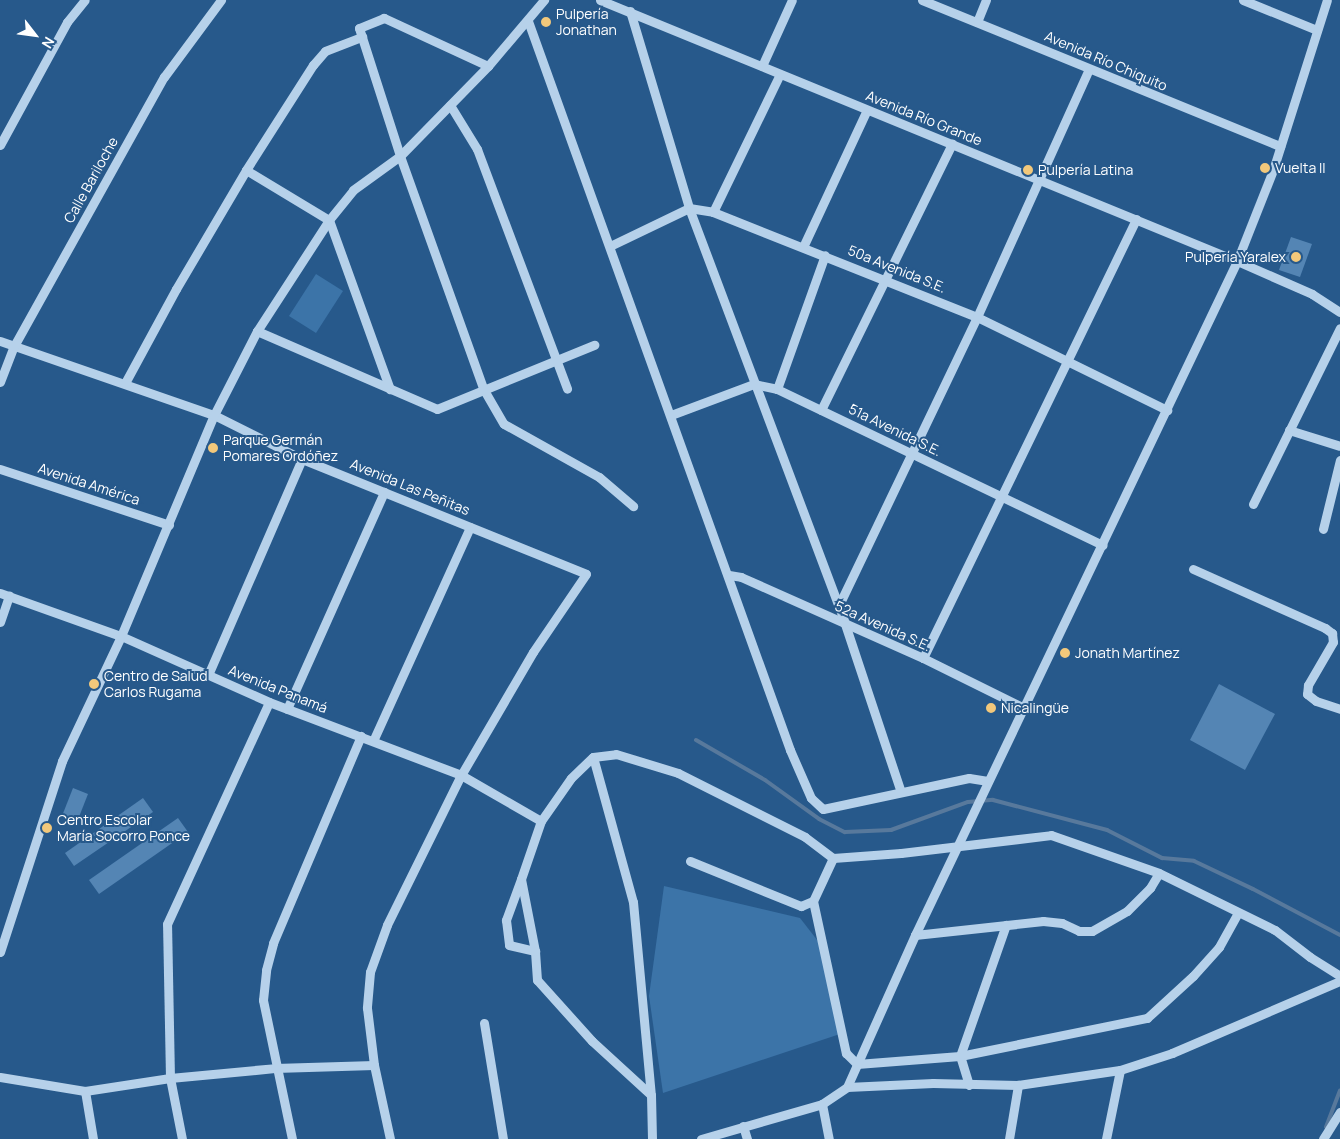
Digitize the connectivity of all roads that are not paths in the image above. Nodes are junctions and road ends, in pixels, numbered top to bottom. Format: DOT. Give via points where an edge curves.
graph roads {
  1 [pos="85,0"];
  2 [pos="221,0"];
  3 [pos="544,0"];
  4 [pos="600,0"];
  5 [pos="792,0"];
  6 [pos="922,0"];
  7 [pos="986,0"];
  8 [pos="1243,0"];
  9 [pos="1327,0"];
  10 [pos="630,11"];
  11 [pos="528,21"];
  12 [pos="977,22"];
  13 [pos="1317,30"];
  14 [pos="362,37"];
  15 [pos="488,66"];
  16 [pos="762,66"];
  17 [pos="1089,69"];
  18 [pos="780,74"];
  19 [pos="450,106"];
  20 [pos="867,110"];
  21 [pos="952,144"];
  22 [pos="0,145"];
  23 [pos="1280,146"];
  24 [pos="400,156"];
  25 [pos="246,170"];
  26 [pos="1040,181"];
  27 [pos="689,208"];
  28 [pos="713,212"];
  29 [pos="1136,219"];
  30 [pos="328,220"];
  31 [pos="610,246"];
  32 [pos="803,247"];
  33 [pos="825,255"];
  34 [pos="1237,261"];
  35 [pos="885,279"];
  36 [pos="1340,312"];
  37 [pos="977,317"];
  38 [pos="1340,328"];
  39 [pos="257,331"];
  40 [pos="0,341"];
  41 [pos="594,345"];
  42 [pos="14,346"];
  43 [pos="555,360"];
  44 [pos="1066,361"];
  45 [pos="0,382"];
  46 [pos="125,383"];
  47 [pos="754,384"];
  48 [pos="390,389"];
  49 [pos="567,389"];
  50 [pos="777,389"];
  51 [pos="484,390"];
  52 [pos="821,410"];
  53 [pos="1167,410"];
  54 [pos="670,414"];
  55 [pos="214,415"];
  56 [pos="1289,430"];
  57 [pos="1340,446"];
  58 [pos="913,454"];
  59 [pos="302,459"];
  60 [pos="1340,460"];
  61 [pos="0,469"];
  62 [pos="384,492"];
  63 [pos="1002,496"];
  64 [pos="1253,504"];
  65 [pos="633,506"];
  66 [pos="170,525"];
  67 [pos="470,527"];
  68 [pos="1323,528"];
  69 [pos="1102,545"];
  70 [pos="1193,569"];
  71 [pos="728,575"];
  72 [pos="4,595"];
  73 [pos="838,607"];
  74 [pos="0,622"];
  75 [pos="845,624"];
  76 [pos="121,636"];
  77 [pos="923,658"];
  78 [pos="208,675"];
  79 [pos="269,702"];
  80 [pos="1024,708"];
  81 [pos="287,709"];
  82 [pos="1340,709"];
  83 [pos="361,736"];
  84 [pos="373,741"];
  85 [pos="594,758"];
  86 [pos="461,775"];
  87 [pos="988,781"];
  88 [pos="901,792"];
  89 [pos="541,821"];
  90 [pos="958,844"];
  91 [pos="833,858"];
  92 [pos="690,861"];
  93 [pos="1159,873"];
  94 [pos="521,879"];
  95 [pos="813,901"];
  96 [pos="1238,913"];
  97 [pos="1006,925"];
  98 [pos="915,935"];
  99 [pos="535,950"];
  100 [pos="0,952"];
  101 [pos="1340,976"];
  102 [pos="1340,981"];
  103 [pos="484,1023"];
  104 [pos="960,1056"];
  105 [pos="857,1064"];
  106 [pos="374,1065"];
  107 [pos="276,1068"];
  108 [pos="1120,1070"];
  109 [pos="0,1077"];
  110 [pos="170,1078"];
  111 [pos="969,1085"];
  112 [pos="847,1086"];
  113 [pos="1018,1086"];
  114 [pos="85,1090"];
  115 [pos="651,1095"];
  116 [pos="822,1104"];
  117 [pos="1340,1112"];
  118 [pos="743,1126"];
  119 [pos="93,1139"];
  120 [pos="182,1139"];
  121 [pos="292,1139"];
  122 [pos="390,1139"];
  123 [pos="504,1139"];
  124 [pos="652,1139"];
  125 [pos="701,1139"];
  126 [pos="747,1139"];
  127 [pos="829,1139"];
  128 [pos="1009,1139"];
  129 [pos="1106,1139"];
  130 [pos="1323,1139"];
  1 -- 22 [label="street" via="67,22"];
  2 -- 42 [label="street, Calle Bariloche" via="164,77"];
  3 -- 11 [label="street"];
  4 -- 10 [label="street, Avenida Río Grande"];
  5 -- 16 [label="street"];
  6 -- 12 [label="street, Avenida Río Chiquito"];
  7 -- 12 [label="street"];
  8 -- 13 [label="street"];
  9 -- 13 [label="street"];
  10 -- 16 [label="street, Avenida Río Grande"];
  10 -- 27 [label="street"];
  11 -- 15 [label="street"];
  11 -- 31 [label="street"];
  12 -- 17 [label="street, Avenida Río Chiquito"];
  13 -- 23 [label="street"];
  14 -- 15 [label="street" via="359,28 384,18"];
  14 -- 24 [label="street"];
  14 -- 25 [label="street" via="325,51"];
  15 -- 19 [label="street"];
  16 -- 18 [label="street, Avenida Río Grande"];
  17 -- 23 [label="street, Avenida Río Chiquito"];
  17 -- 26 [label="street"];
  18 -- 20 [label="street, Avenida Río Grande"];
  18 -- 28 [label="street"];
  19 -- 24 [label="street"];
  19 -- 43 [label="street" via="477,150"];
  20 -- 21 [label="street, Avenida Río Grande"];
  20 -- 32 [label="street"];
  21 -- 26 [label="street, Avenida Río Grande"];
  21 -- 35 [label="street"];
  23 -- 34 [label="street"];
  24 -- 30 [label="street" via="353,190"];
  24 -- 51 [label="street"];
  25 -- 30 [label="street"];
  25 -- 46 [label="street"];
  26 -- 29 [label="street, Avenida Río Grande"];
  26 -- 37 [label="street"];
  27 -- 28 [label="street, 50a Avenida S.E."];
  27 -- 31 [label="street"];
  27 -- 47 [label="street"];
  28 -- 32 [label="street, 50a Avenida S.E."];
  29 -- 34 [label="street, Avenida Río Grande"];
  29 -- 44 [label="street"];
  30 -- 39 [label="street"];
  30 -- 48 [label="street"];
  31 -- 54 [label="street"];
  32 -- 33 [label="street, 50a Avenida S.E."];
  33 -- 35 [label="street, 50a Avenida S.E."];
  33 -- 50 [label="street"];
  34 -- 36 [label="street, Avenida Río Grande" via="1312,294"];
  34 -- 53 [label="street"];
  35 -- 37 [label="street, 50a Avenida S.E."];
  35 -- 52 [label="street"];
  37 -- 44 [label="street, 50a Avenida S.E."];
  37 -- 58 [label="street"];
  38 -- 56 [label="street"];
  39 -- 48 [label="street"];
  39 -- 55 [label="street"];
  40 -- 42 [label="street, Avenida Las Peñitas"];
  41 -- 43 [label="street"];
  42 -- 45 [label="street, Calle Bariloche"];
  42 -- 46 [label="street, Avenida Las Peñitas"];
  43 -- 49 [label="street"];
  43 -- 51 [label="street"];
  44 -- 53 [label="street, 50a Avenida S.E."];
  44 -- 63 [label="street"];
  46 -- 55 [label="street, Avenida Las Peñitas"];
  47 -- 50 [label="street, 51a Avenida S.E."];
  47 -- 54 [label="street"];
  47 -- 73 [label="street"];
  48 -- 51 [label="street" via="437,409"];
  50 -- 52 [label="street, 51a Avenida S.E."];
  51 -- 65 [label="street" via="504,424 599,477"];
  52 -- 58 [label="street, 51a Avenida S.E."];
  53 -- 69 [label="street"];
  54 -- 71 [label="street"];
  55 -- 59 [label="street, Avenida Las Peñitas"];
  55 -- 66 [label="street"];
  56 -- 57 [label="street"];
  56 -- 64 [label="street"];
  58 -- 63 [label="street, 51a Avenida S.E."];
  58 -- 73 [label="street"];
  59 -- 62 [label="street, Avenida Las Peñitas"];
  59 -- 78 [label="street"];
  60 -- 68 [label="street"];
  61 -- 66 [label="street, Avenida América"];
  62 -- 67 [label="street, Avenida Las Peñitas"];
  62 -- 81 [label="street"];
  63 -- 69 [label="street, 51a Avenida S.E."];
  63 -- 77 [label="street"];
  66 -- 76 [label="street"];
  67 -- 84 [label="street"];
  67 -- 86 [label="street, Avenida Las Peñitas" via="586,574 532,652"];
  69 -- 80 [label="street"];
  70 -- 82 [label="street" via="1332,634 1333,642 1308,685 1307,694"];
  71 -- 75 [label="street, 52a Avenida S.E." via="741,577"];
  71 -- 88 [label="street" via="790,750 811,798 823,809"];
  72 -- 74 [label="street"];
  72 -- 76 [label="street, Avenida Panamá"];
  73 -- 75 [label="street"];
  75 -- 77 [label="street, 52a Avenida S.E."];
  75 -- 88 [label="street"];
  76 -- 78 [label="street, Avenida Panamá"];
  76 -- 100 [label="street" via="62,761"];
  77 -- 80 [label="street, 52a Avenida S.E."];
  78 -- 79 [label="street, Avenida Panamá"];
  79 -- 81 [label="street, Avenida Panamá"];
  79 -- 110 [label="street" via="167,924"];
  80 -- 87 [label="street"];
  81 -- 83 [label="street, Avenida Panamá"];
  83 -- 84 [label="street, Avenida Panamá"];
  83 -- 107 [label="street" via="273,943 266,970 263,1000"];
  84 -- 86 [label="street, Avenida Panamá"];
  85 -- 89 [label="street" via="570,778"];
  85 -- 91 [label="street" via="616,754 678,773 805,837"];
  85 -- 115 [label="street" via="633,902"];
  86 -- 89 [label="street, Avenida Panamá"];
  86 -- 106 [label="street" via="387,925 370,972 367,1008"];
  87 -- 88 [label="street" via="969,778"];
  87 -- 90 [label="street"];
  89 -- 94 [label="street"];
  90 -- 91 [label="street" via="901,853"];
  90 -- 93 [label="street" via="1051,834"];
  90 -- 98 [label="street"];
  91 -- 95 [label="street"];
  92 -- 95 [label="street" via="801,906"];
  93 -- 96 [label="street"];
  93 -- 97 [label="street" via="1150,888 1127,911 1092,931 1079,931 1062,923 1043,921"];
  94 -- 99 [label="street"];
  94 -- 99 [label="street" via="506,920 509,945"];
  95 -- 105 [label="street" via="846,1053"];
  96 -- 101 [label="street" via="1275,930"];
  96 -- 104 [label="street" via="1219,947 1147,1018"];
  97 -- 98 [label="street"];
  97 -- 104 [label="street"];
  98 -- 105 [label="street"];
  99 -- 115 [label="street" via="537,980 592,1041"];
  102 -- 108 [label="street" via="1172,1053"];
  103 -- 123 [label="street"];
  104 -- 105 [label="street"];
  104 -- 111 [label="street"];
  105 -- 112 [label="street"];
  106 -- 107 [label="street"];
  106 -- 122 [label="street"];
  107 -- 110 [label="street"];
  107 -- 121 [label="street"];
  108 -- 113 [label="street"];
  108 -- 129 [label="street"];
  109 -- 114 [label="street"];
  110 -- 114 [label="street"];
  110 -- 120 [label="street"];
  111 -- 112 [label="street"];
  111 -- 113 [label="street"];
  112 -- 116 [label="street"];
  113 -- 128 [label="street"];
  114 -- 119 [label="street"];
  115 -- 124 [label="street"];
  116 -- 118 [label="street"];
  116 -- 127 [label="street"];
  117 -- 130 [label="street"];
  118 -- 125 [label="street"];
  118 -- 126 [label="street"];
}
